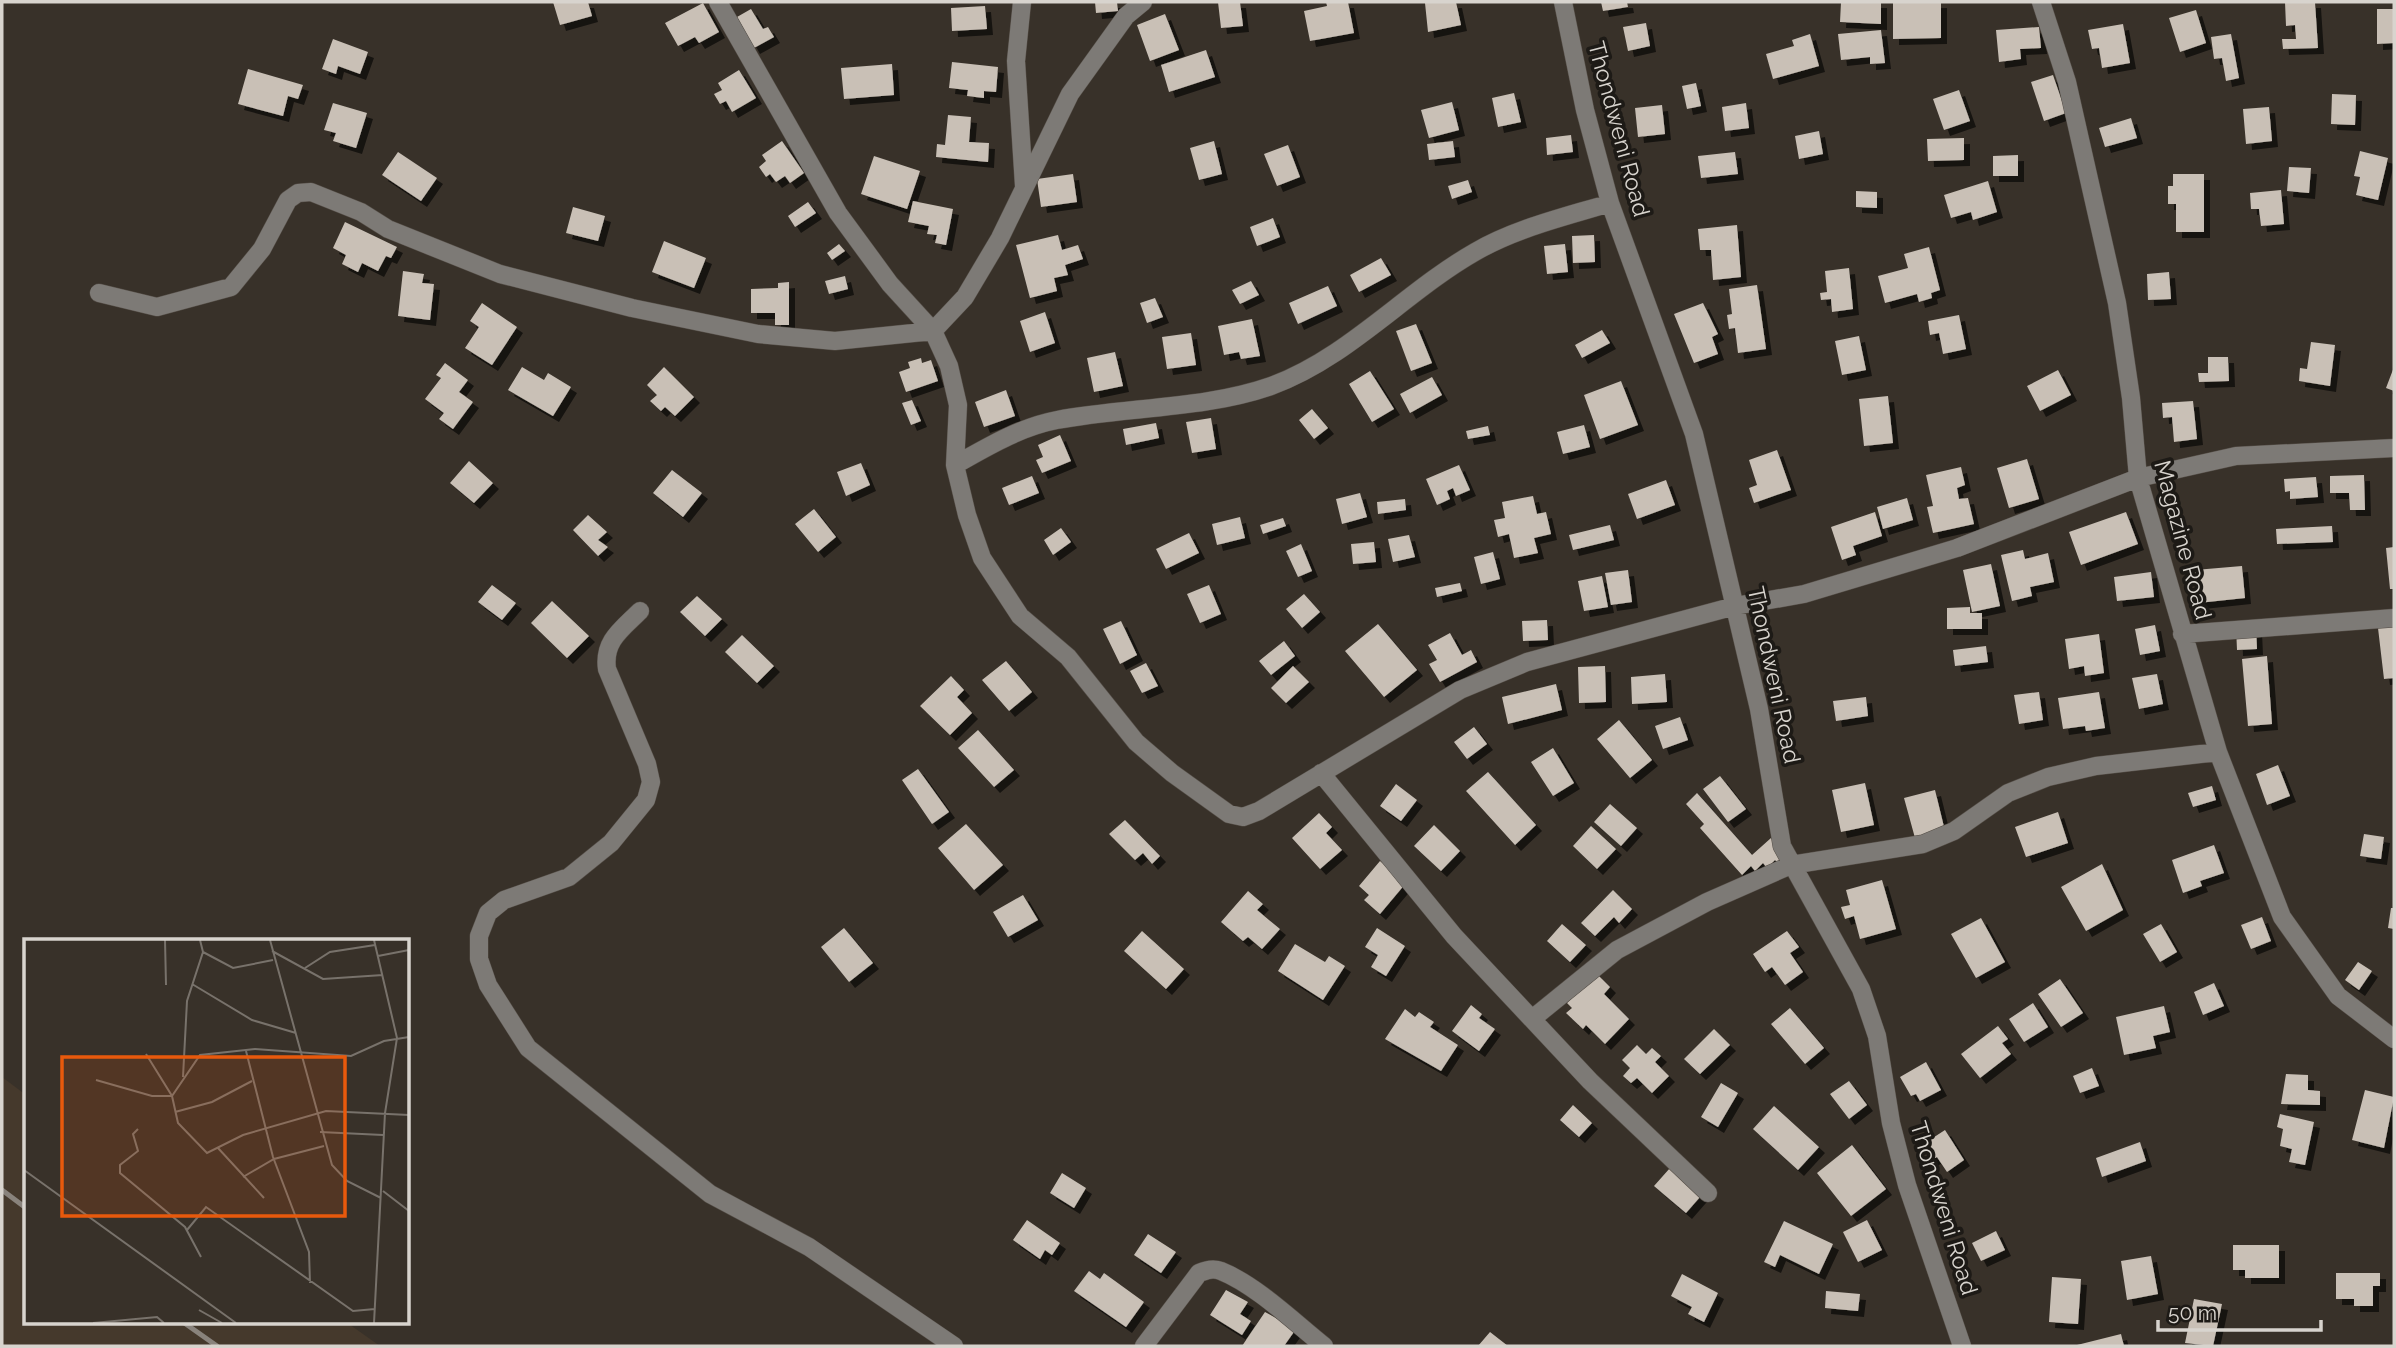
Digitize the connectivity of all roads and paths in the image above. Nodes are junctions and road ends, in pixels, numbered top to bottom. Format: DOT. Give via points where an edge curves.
graph roads {
  1 [pos="718,2"];
  2 [pos="1022,2"];
  3 [pos="1143,2"];
  4 [pos="1563,2"];
  5 [pos="2042,2"];
  6 [pos="1024,190"];
  7 [pos="1610,203"];
  8 [pos="100,293"];
  9 [pos="933,331"];
  10 [pos="2394,448"];
  11 [pos="955,465"];
  12 [pos="2138,478"];
  13 [pos="1735,606"];
  14 [pos="640,611"];
  15 [pos="2394,618"];
  16 [pos="2182,634"];
  17 [pos="2218,752"];
  18 [pos="1321,773"];
  19 [pos="1791,865"];
  20 [pos="1532,1019"];
  21 [pos="2394,1039"];
  22 [pos="1708,1193"];
  23 [pos="954,1346"];
  24 [pos="1144,1346"];
  25 [pos="1324,1346"];
  26 [pos="1962,1346"];
  1 -- 9 [label="street" via="838,214 890,284"];
  2 -- 6 [label="street" via="1016,61"];
  3 -- 6 [label="street" via="1126,16 1070,94"];
  4 -- 7 [label="street, Thondweni Road"];
  5 -- 12 [label="street, Magazine Road" via="2067,82 2117,303"];
  6 -- 9 [label="street" via="965,297"];
  7 -- 11 [label="street" via="1529,228 1476,251 1326,359 1272,386 1202,402 1054,421 1007,437"];
  7 -- 13 [label="street, Thondweni Road" via="1694,434"];
  8 -- 9 [label="street" via="157,307 231,287 262,249 288,200 311,192 500,274 632,308 745,331 835,341"];
  9 -- 11 [label="street" via="949,366 958,405"];
  10 -- 12 [label="street" via="2236,456"];
  11 -- 18 [label="street" via="982,558 1020,616 1068,657 1136,742 1172,773 1229,814 1243,817"];
  12 -- 13 [label="street" via="1957,548 1804,594"];
  12 -- 16 [label="street, Magazine Road"];
  13 -- 18 [label="street" via="1527,663 1460,690"];
  13 -- 19 [label="street, Thondweni Road" via="1759,709 1776,822"];
  14 -- 23 [label="street" via="610,641 606,656 607,669 647,764 651,782 646,800 611,843 569,877 505,900 488,913 479,936 479,959 488,985 528,1048 710,1194 809,1247"];
  15 -- 16 [label="street"];
  16 -- 17 [label="street, Magazine Road"];
  17 -- 19 [label="street" via="2095,766 2048,777 2008,793 1954,831 1923,844"];
  17 -- 21 [label="street, Magazine Road" via="2282,917 2338,996"];
  18 -- 20 [label="street" via="1454,936"];
  19 -- 20 [label="street" via="1707,902 1617,950"];
  19 -- 26 [label="street, Thondweni Road" via="1865,1000 1877,1036 1907,1185"];
  20 -- 22 [label="street"];
  24 -- 25 [label="street" via="1199,1273 1209,1269 1220,1270 1263,1298"];
}
